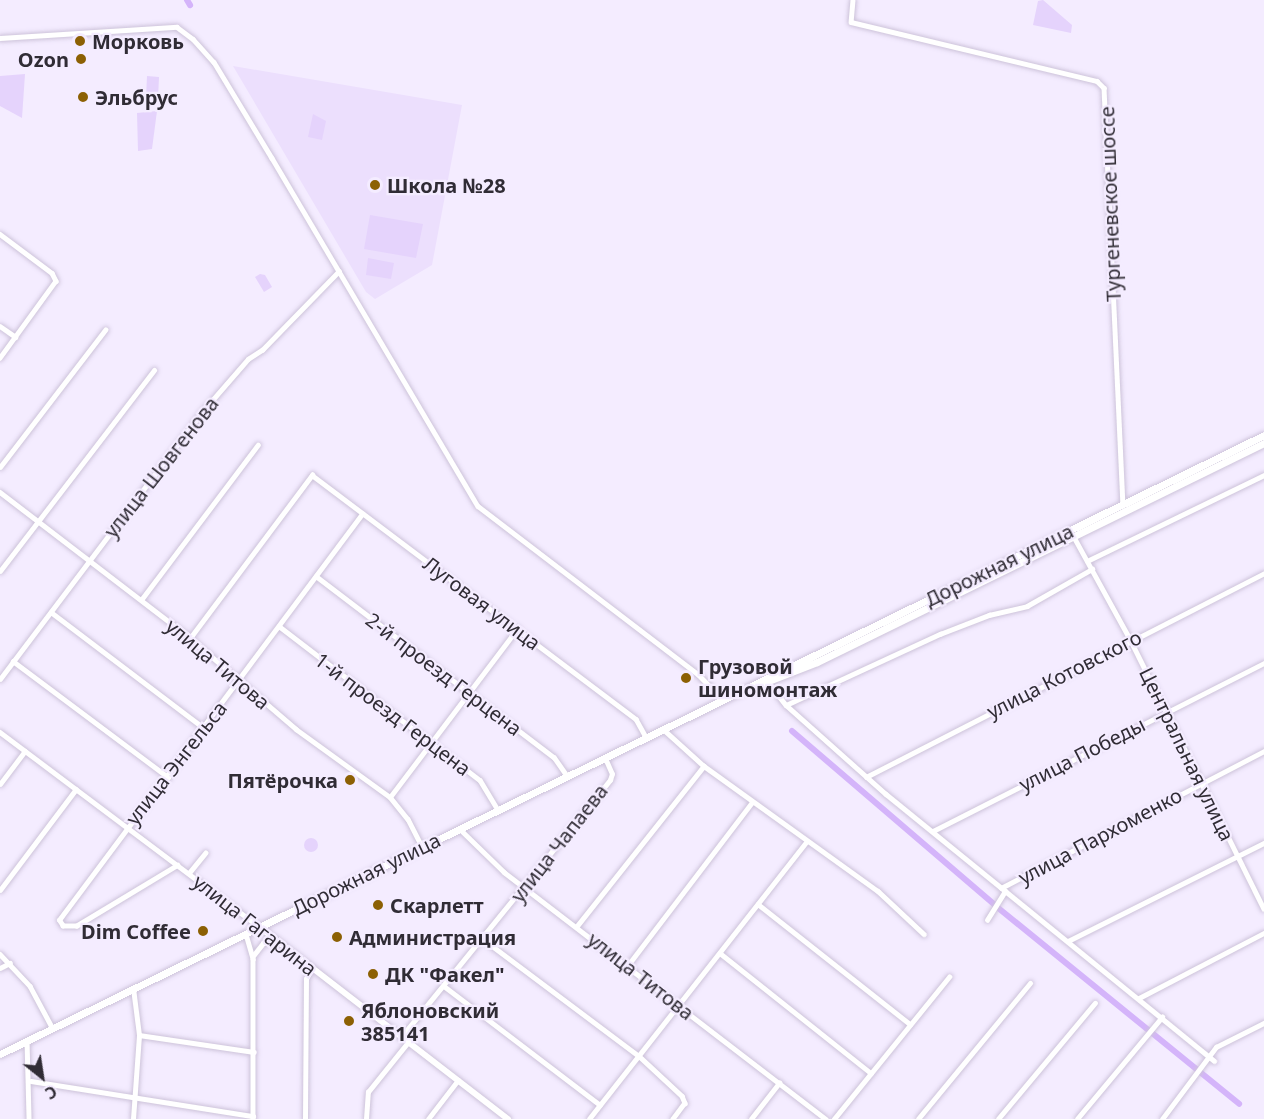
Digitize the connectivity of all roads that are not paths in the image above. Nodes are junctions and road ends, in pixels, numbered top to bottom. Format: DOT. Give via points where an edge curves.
graph roads {
  1 [pos="853,0"];
  2 [pos="0,38"];
  3 [pos="0,234"];
  4 [pos="339,271"];
  5 [pos="0,326"];
  6 [pos="105,330"];
  7 [pos="16,337"];
  8 [pos="2,350"];
  9 [pos="0,358"];
  10 [pos="154,370"];
  11 [pos="1264,435"];
  12 [pos="1264,443"];
  13 [pos="258,445"];
  14 [pos="0,467"];
  15 [pos="1264,475"];
  16 [pos="0,492"];
  17 [pos="1124,508"];
  18 [pos="363,514"];
  19 [pos="38,521"];
  20 [pos="1074,537"];
  21 [pos="90,560"];
  22 [pos="1088,561"];
  23 [pos="1092,569"];
  24 [pos="0,572"];
  25 [pos="1264,573"];
  26 [pos="316,576"];
  27 [pos="141,600"];
  28 [pos="51,612"];
  29 [pos="279,626"];
  30 [pos="517,629"];
  31 [pos="190,638"];
  32 [pos="1130,639"];
  33 [pos="13,661"];
  34 [pos="1264,663"];
  35 [pos="0,679"];
  36 [pos="240,680"];
  37 [pos="768,682"];
  38 [pos="469,692"];
  39 [pos="733,694"];
  40 [pos="722,699"];
  41 [pos="786,705"];
  42 [pos="1166,711"];
  43 [pos="204,728"];
  44 [pos="662,729"];
  45 [pos="0,732"];
  46 [pos="646,737"];
  47 [pos="430,742"];
  48 [pos="25,751"];
  49 [pos="1264,751"];
  50 [pos="605,758"];
  51 [pos="704,766"];
  52 [pos="168,777"];
  53 [pos="568,777"];
  54 [pos="866,777"];
  55 [pos="1201,783"];
  56 [pos="0,784"];
  57 [pos="76,789"];
  58 [pos="390,797"];
  59 [pos="752,802"];
  60 [pos="498,810"];
  61 [pos="128,826"];
  62 [pos="460,829"];
  63 [pos="933,831"];
  64 [pos="807,841"];
  65 [pos="1264,843"];
  66 [pos="422,847"];
  67 [pos="205,853"];
  68 [pos="1238,856"];
  69 [pos="178,865"];
  70 [pos="189,873"];
  71 [pos="525,888"];
  72 [pos="0,890"];
  73 [pos="1003,890"];
  74 [pos="758,904"];
  75 [pos="1264,909"];
  76 [pos="987,920"];
  77 [pos="258,926"];
  78 [pos="577,926"];
  79 [pos="246,932"];
  80 [pos="1264,933"];
  81 [pos="924,934"];
  82 [pos="483,939"];
  83 [pos="274,941"];
  84 [pos="1068,941"];
  85 [pos="720,953"];
  86 [pos="0,954"];
  87 [pos="253,959"];
  88 [pos="10,963"];
  89 [pos="628,965"];
  90 [pos="0,968"];
  91 [pos="311,969"];
  92 [pos="948,977"];
  93 [pos="1030,983"];
  94 [pos="444,987"];
  95 [pos="133,988"];
  96 [pos="1139,998"];
  97 [pos="1095,1003"];
  98 [pos="680,1006"];
  99 [pos="1162,1017"];
  100 [pos="1264,1023"];
  101 [pos="909,1024"];
  102 [pos="52,1027"];
  103 [pos="139,1035"];
  104 [pos="402,1036"];
  105 [pos="27,1040"];
  106 [pos="409,1041"];
  107 [pos="254,1052"];
  108 [pos="0,1054"];
  109 [pos="639,1056"];
  110 [pos="1208,1056"];
  111 [pos="1214,1061"];
  112 [pos="871,1073"];
  113 [pos="458,1080"];
  114 [pos="31,1082"];
  115 [pos="779,1083"];
  116 [pos="134,1097"];
  117 [pos="600,1105"];
  118 [pos="253,1118"];
  119 [pos="29,1119"];
  120 [pos="133,1119"];
  121 [pos="305,1119"];
  122 [pos="366,1119"];
  123 [pos="428,1119"];
  124 [pos="508,1119"];
  125 [pos="589,1119"];
  126 [pos="673,1119"];
  127 [pos="751,1119"];
  128 [pos="826,1119"];
  129 [pos="834,1119"];
  130 [pos="918,1119"];
  131 [pos="998,1119"];
  132 [pos="1077,1119"];
  133 [pos="1162,1119"];
  1 -- 17 [label="street, Тургеневское шоссе" via="851,22 1097,81 1104,88"];
  2 -- 4 [label="street" via="177,27 214,62"];
  3 -- 7 [label="street" via="55,277 54,285"];
  4 -- 21 [label="street, улица Шовгенова" via="262,350 244,363"];
  4 -- 40 [label="street" via="478,506 698,674"];
  5 -- 7 [label="street"];
  6 -- 14 [label="street"];
  7 -- 8 [label="street"];
  8 -- 9 [label="street"];
  10 -- 19 [label="street"];
  11 -- 17 [label="main road, Дорожная улица"];
  12 -- 17 [label="main road, Дорожная улица"];
  13 -- 27 [label="street"];
  15 -- 22 [label="street"];
  16 -- 19 [label="street, улица Титова"];
  17 -- 20 [label="main road, Дорожная улица"];
  17 -- 39 [label="main road, Дорожная улица"];
  18 -- 26 [label="street, улица Энгельса"];
  18 -- 30 [label="street, Луговая улица"];
  18 -- 31 [label="street, Луговая улица" via="312,474"];
  19 -- 21 [label="street, улица Титова"];
  19 -- 24 [label="street"];
  20 -- 22 [label="street, Центральная улица"];
  20 -- 37 [label="main road, Дорожная улица"];
  21 -- 27 [label="street, улица Титова"];
  21 -- 28 [label="street, улица Шовгенова"];
  22 -- 23 [label="street, Центральная улица"];
  23 -- 32 [label="street, Центральная улица"];
  23 -- 41 [label="street" via="1028,606 989,615 940,634"];
  25 -- 32 [label="street, улица Котовского"];
  26 -- 29 [label="street, улица Энгельса"];
  26 -- 38 [label="street, 2-й проезд Герцена"];
  27 -- 31 [label="street, улица Титова"];
  28 -- 33 [label="street, улица Шовгенова"];
  28 -- 43 [label="street"];
  29 -- 36 [label="street, улица Энгельса"];
  29 -- 47 [label="street, 1-й проезд Герцена"];
  30 -- 38 [label="street"];
  30 -- 46 [label="street, Луговая улица" via="636,719"];
  31 -- 36 [label="street, улица Титова"];
  32 -- 42 [label="street, Центральная улица"];
  32 -- 54 [label="street, улица Котовского"];
  33 -- 35 [label="street, улица Шовгенова"];
  33 -- 52 [label="street"];
  34 -- 42 [label="street, улица Победы"];
  36 -- 43 [label="street, улица Энгельса"];
  36 -- 58 [label="street, улица Титова" via="296,729"];
  37 -- 39 [label="main road, Дорожная улица"];
  37 -- 41 [label="street"];
  38 -- 47 [label="street"];
  38 -- 53 [label="street, 2-й проезд Герцена" via="554,757"];
  39 -- 40 [label="main road, Дорожная улица"];
  40 -- 44 [label="main road, Дорожная улица"];
  41 -- 54 [label="street"];
  42 -- 55 [label="street, Центральная улица"];
  42 -- 63 [label="street, улица Победы"];
  43 -- 52 [label="street, улица Энгельса"];
  44 -- 46 [label="main road, Дорожная улица"];
  44 -- 51 [label="street"];
  45 -- 48 [label="street, улица Гагарина"];
  46 -- 50 [label="main road, Дорожная улица"];
  47 -- 58 [label="street"];
  47 -- 60 [label="street, 1-й проезд Герцена" via="480,780"];
  48 -- 56 [label="street"];
  48 -- 57 [label="street, улица Гагарина"];
  49 -- 55 [label="street, улица Пархоменко"];
  50 -- 53 [label="main road, Дорожная улица"];
  50 -- 71 [label="street, улица Чапаева" via="612,774 610,780"];
  51 -- 59 [label="street"];
  51 -- 78 [label="street"];
  52 -- 61 [label="street, улица Энгельса"];
  53 -- 60 [label="main road, Дорожная улица"];
  54 -- 63 [label="street"];
  55 -- 68 [label="street, Центральная улица"];
  55 -- 73 [label="street, улица Пархоменко"];
  57 -- 61 [label="street, улица Гагарина"];
  57 -- 72 [label="street"];
  58 -- 66 [label="street, улица Титова" via="408,819"];
  59 -- 64 [label="street"];
  59 -- 89 [label="street"];
  60 -- 62 [label="main road, Дорожная улица"];
  61 -- 69 [label="street, улица Гагарина"];
  61 -- 69 [label="street, улица Энгельса" via="61,912 63,926 77,926"];
  62 -- 66 [label="main road, Дорожная улица"];
  62 -- 71 [label="street, улица Титова" via="483,855"];
  63 -- 73 [label="street"];
  64 -- 74 [label="street"];
  64 -- 81 [label="street" via="878,891"];
  65 -- 68 [label="street"];
  66 -- 77 [label="main road, Дорожная улица"];
  67 -- 70 [label="street"];
  68 -- 75 [label="street, Центральная улица"];
  68 -- 84 [label="street"];
  69 -- 70 [label="street, улица Гагарина"];
  70 -- 77 [label="street, улица Гагарина"];
  71 -- 78 [label="street, улица Титова"];
  71 -- 82 [label="street, улица Чапаева"];
  73 -- 76 [label="street, улица Пархоменко"];
  73 -- 84 [label="street"];
  74 -- 85 [label="street"];
  74 -- 101 [label="street"];
  77 -- 79 [label="main road, Дорожная улица"];
  77 -- 83 [label="street, улица Гагарина"];
  78 -- 89 [label="street, улица Титова"];
  79 -- 87 [label="street"];
  79 -- 95 [label="main road, Дорожная улица"];
  80 -- 96 [label="street"];
  82 -- 94 [label="street, улица Чапаева"];
  82 -- 109 [label="street"];
  83 -- 87 [label="street" via="255,949"];
  83 -- 91 [label="street, улица Гагарина"];
  84 -- 96 [label="street"];
  85 -- 98 [label="street"];
  85 -- 112 [label="street"];
  86 -- 88 [label="street"];
  87 -- 107 [label="street"];
  88 -- 90 [label="street"];
  88 -- 102 [label="street" via="30,986"];
  89 -- 98 [label="street, улица Титова"];
  91 -- 104 [label="street, улица Гагарина"];
  91 -- 121 [label="street" via="306,979"];
  92 -- 101 [label="street"];
  93 -- 130 [label="street"];
  94 -- 104 [label="street, улица Чапаева"];
  94 -- 117 [label="street"];
  95 -- 102 [label="main road, Дорожная улица"];
  95 -- 103 [label="street"];
  96 -- 99 [label="street"];
  97 -- 131 [label="street"];
  98 -- 109 [label="street"];
  98 -- 115 [label="street, улица Титова"];
  99 -- 110 [label="street"];
  99 -- 132 [label="street"];
  100 -- 110 [label="street" via="1239,1032"];
  101 -- 112 [label="street"];
  102 -- 105 [label="main road, Дорожная улица"];
  103 -- 107 [label="street"];
  103 -- 116 [label="street"];
  104 -- 106 [label="street, улица Гагарина"];
  105 -- 108 [label="main road, Дорожная улица"];
  105 -- 114 [label="street"];
  106 -- 113 [label="street, улица Гагарина"];
  106 -- 122 [label="street" via="368,1092"];
  107 -- 118 [label="street"];
  109 -- 117 [label="street"];
  109 -- 126 [label="street" via="685,1099"];
  110 -- 111 [label="street"];
  110 -- 133 [label="street"];
  112 -- 129 [label="street"];
  113 -- 123 [label="street"];
  113 -- 124 [label="street, улица Гагарина"];
  114 -- 116 [label="street"];
  114 -- 119 [label="street"];
  115 -- 127 [label="street"];
  115 -- 128 [label="street, улица Титова"];
  116 -- 118 [label="street"];
  116 -- 120 [label="street"];
  117 -- 125 [label="street"];
}
